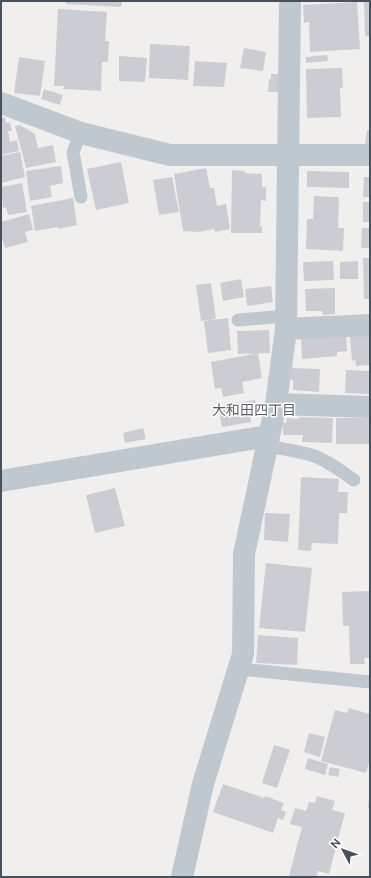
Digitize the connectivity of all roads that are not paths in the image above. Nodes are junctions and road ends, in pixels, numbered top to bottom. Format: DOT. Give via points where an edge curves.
graph roads {
  1 [pos="290,1"];
  2 [pos="1,103"];
  3 [pos="81,133"];
  4 [pos="370,155"];
  5 [pos="289,156"];
  6 [pos="81,197"];
  7 [pos="238,320"];
  8 [pos="286,323"];
  9 [pos="370,325"];
  10 [pos="276,404"];
  11 [pos="370,407"];
  12 [pos="267,441"];
  13 [pos="354,480"];
  14 [pos="1,481"];
  15 [pos="240,669"];
  16 [pos="370,682"];
  17 [pos="182,877"];
  1 -- 5 [label="street"];
  2 -- 3 [label="street"];
  3 -- 5 [label="street" via="170,155"];
  3 -- 6 [label="lane" via="73,152"];
  4 -- 5 [label="street"];
  5 -- 8 [label="street"];
  7 -- 8 [label="lane"];
  8 -- 9 [label="street"];
  8 -- 10 [label="street"];
  10 -- 11 [label="street"];
  10 -- 12 [label="street"];
  12 -- 13 [label="lane" via="315,456"];
  12 -- 14 [label="street"];
  12 -- 15 [label="street" via="244,554 243,654"];
  15 -- 16 [label="lane"];
  15 -- 17 [label="street" via="203,784"];
}
